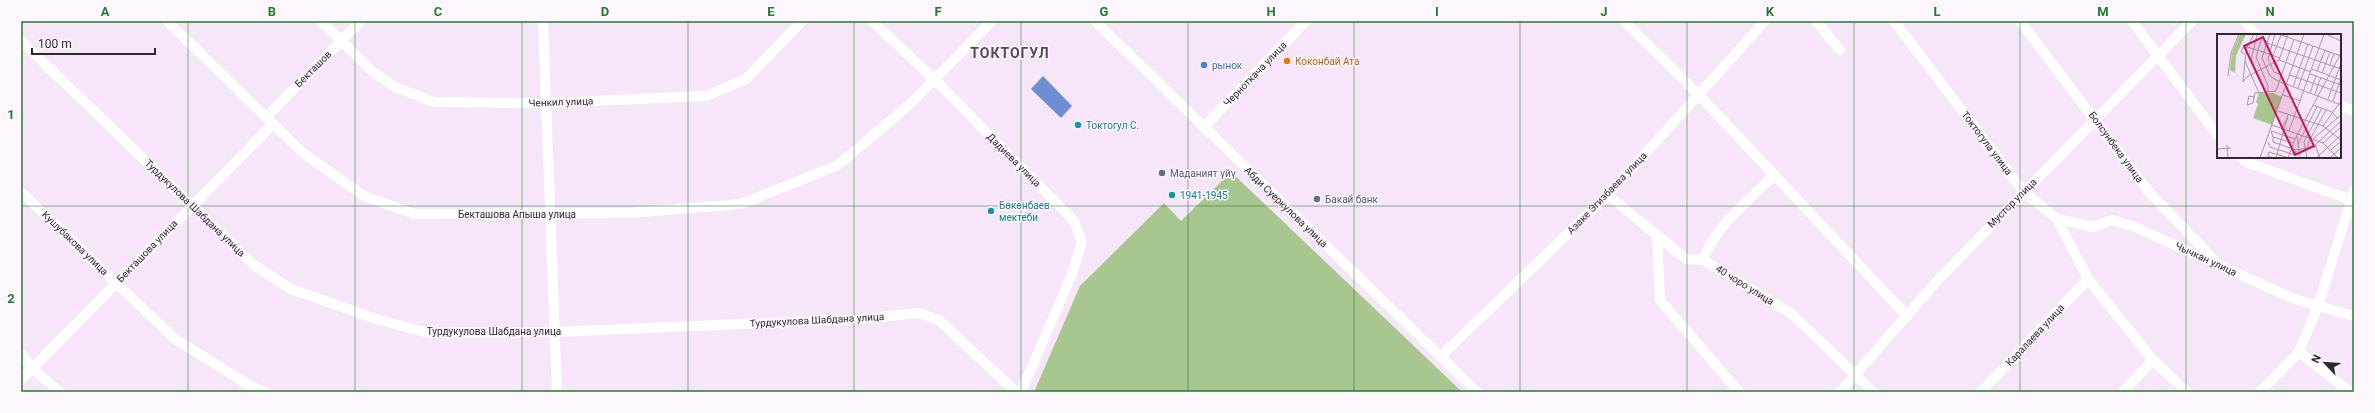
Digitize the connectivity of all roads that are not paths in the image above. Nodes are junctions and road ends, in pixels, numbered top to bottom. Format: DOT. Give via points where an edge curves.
graph roads {
  1 [pos="167,21"];
  2 [pos="321,21"];
  3 [pos="361,21"];
  4 [pos="543,21"];
  5 [pos="802,21"];
  6 [pos="872,21"];
  7 [pos="992,21"];
  8 [pos="1094,21"];
  9 [pos="1306,21"];
  10 [pos="1624,21"];
  11 [pos="1765,21"];
  12 [pos="1816,21"];
  13 [pos="1894,21"];
  14 [pos="2020,21"];
  15 [pos="2132,21"];
  16 [pos="2192,21"];
  17 [pos="2245,21"];
  18 [pos="2255,34"];
  19 [pos="21,41"];
  20 [pos="341,41"];
  21 [pos="1840,50"];
  22 [pos="2158,56"];
  23 [pos="934,79"];
  24 [pos="1699,95"];
  25 [pos="546,103"];
  26 [pos="2341,106"];
  27 [pos="2354,111"];
  28 [pos="2096,119"];
  29 [pos="270,121"];
  30 [pos="1204,127"];
  31 [pos="2217,135"];
  32 [pos="2241,158"];
  33 [pos="1774,175"];
  34 [pos="21,192"];
  35 [pos="2024,192"];
  36 [pos="1608,195"];
  37 [pos="2353,197"];
  38 [pos="191,205"];
  39 [pos="550,214"];
  40 [pos="2057,219"];
  41 [pos="1657,236"];
  42 [pos="1703,260"];
  43 [pos="2220,265"];
  44 [pos="2088,279"];
  45 [pos="117,283"];
  46 [pos="2318,306"];
  47 [pos="1906,316"];
  48 [pos="2354,316"];
  49 [pos="555,332"];
  50 [pos="2299,352"];
  51 [pos="21,354"];
  52 [pos="1440,357"];
  53 [pos="2153,360"];
  54 [pos="32,368"];
  55 [pos="1856,375"];
  56 [pos="21,380"];
  57 [pos="60,392"];
  58 [pos="265,392"];
  59 [pos="557,392"];
  60 [pos="1016,392"];
  61 [pos="1021,392"];
  62 [pos="1477,392"];
  63 [pos="1739,392"];
  64 [pos="1840,392"];
  65 [pos="1874,392"];
  66 [pos="1981,392"];
  67 [pos="2123,392"];
  68 [pos="2187,392"];
  69 [pos="2260,392"];
  70 [pos="2350,392"];
  1 -- 29 [label="street, Бекташова Апыша улица"];
  2 -- 20 [label="street, Ченкил улица"];
  3 -- 20 [label="street, Бекташов"];
  4 -- 25 [label="street"];
  5 -- 25 [label="street, Ченкил улица" via="746,79 706,96"];
  6 -- 23 [label="street, Дадиева улица"];
  7 -- 23 [label="street, Бекташова Апыша улица"];
  8 -- 30 [label="street, Абди Суеркулова улица"];
  9 -- 30 [label="street, Черноткача улица"];
  10 -- 24 [label="street"];
  11 -- 24 [label="street, Азаке Эгизбаева улица"];
  12 -- 21 [label="street"];
  13 -- 35 [label="street, Токтогула улица"];
  14 -- 28 [label="street, Болсунбека улица"];
  15 -- 22 [label="street"];
  16 -- 22 [label="street, Мустор улица"];
  17 -- 18 [label="street"];
  19 -- 38 [label="street, Турдукулова Шабдана улица"];
  20 -- 25 [label="street, Ченкил улица" via="372,71 395,87 434,102"];
  20 -- 29 [label="street, Бекташов"];
  22 -- 28 [label="street, Мустор улица"];
  22 -- 31 [label="street"];
  23 -- 39 [label="street, Бекташова Апыша улица" via="909,105 838,165 741,204 629,213"];
  23 -- 61 [label="street, Дадиева улица" via="1074,221 1082,242 1072,274"];
  24 -- 33 [label="street"];
  24 -- 36 [label="street, Азаке Эгизбаева улица"];
  25 -- 39 [label="street"];
  26 -- 27 [label="street"];
  28 -- 35 [label="street, Мустор улица"];
  28 -- 43 [label="street, Болсунбека улица" via="2149,192"];
  29 -- 38 [label="street, Бекташова улица"];
  29 -- 39 [label="street, Бекташова Апыша улица" via="303,153 364,196 414,214"];
  30 -- 52 [label="street, Абди Суеркулова улица"];
  32 -- 37 [label="street" via="2246,162"];
  33 -- 42 [label="street" via="1724,226 1707,249"];
  33 -- 47 [label="street"];
  34 -- 45 [label="street, Кушубакова улица"];
  35 -- 40 [label="street, Токтогула улица"];
  35 -- 47 [label="street, Мустор улица"];
  36 -- 41 [label="street, 40 чоро улица"];
  36 -- 52 [label="street, Азаке Эгизбаева улица"];
  37 -- 46 [label="street"];
  38 -- 45 [label="street, Бекташова улица"];
  38 -- 49 [label="street, Турдукулова Шабдана улица" via="255,266 291,290 379,320 429,333"];
  39 -- 49 [label="street"];
  40 -- 43 [label="street, Чычкан улица" via="2093,227 2112,220 2135,227"];
  40 -- 44 [label="street, Токтогула улица"];
  41 -- 42 [label="street, 40 чоро улица" via="1686,259"];
  41 -- 63 [label="street" via="1660,300"];
  42 -- 55 [label="street, 40 чоро улица" via="1792,314"];
  43 -- 46 [label="street, Чычкан улица" via="2294,299"];
  44 -- 53 [label="street, Токтогула улица"];
  44 -- 66 [label="street, Каралаева улица"];
  45 -- 54 [label="street, Бекташова улица"];
  45 -- 58 [label="street, Кушубакова улица" via="175,338 249,385"];
  46 -- 48 [label="street, Чычкан улица"];
  46 -- 50 [label="street"];
  47 -- 55 [label="street, Мустор улица"];
  49 -- 59 [label="street"];
  49 -- 60 [label="street, Турдукулова Шабдана улица" via="860,319 919,313 939,320"];
  50 -- 69 [label="street"];
  50 -- 70 [label="street"];
  51 -- 54 [label="street"];
  52 -- 62 [label="street, Абди Суеркулова улица"];
  53 -- 67 [label="street"];
  53 -- 68 [label="street, Токтогула улица"];
  54 -- 56 [label="street, Бекташова улица"];
  54 -- 57 [label="street"];
  55 -- 64 [label="street, Мустор улица"];
  55 -- 65 [label="street, 40 чоро улица"];
}
